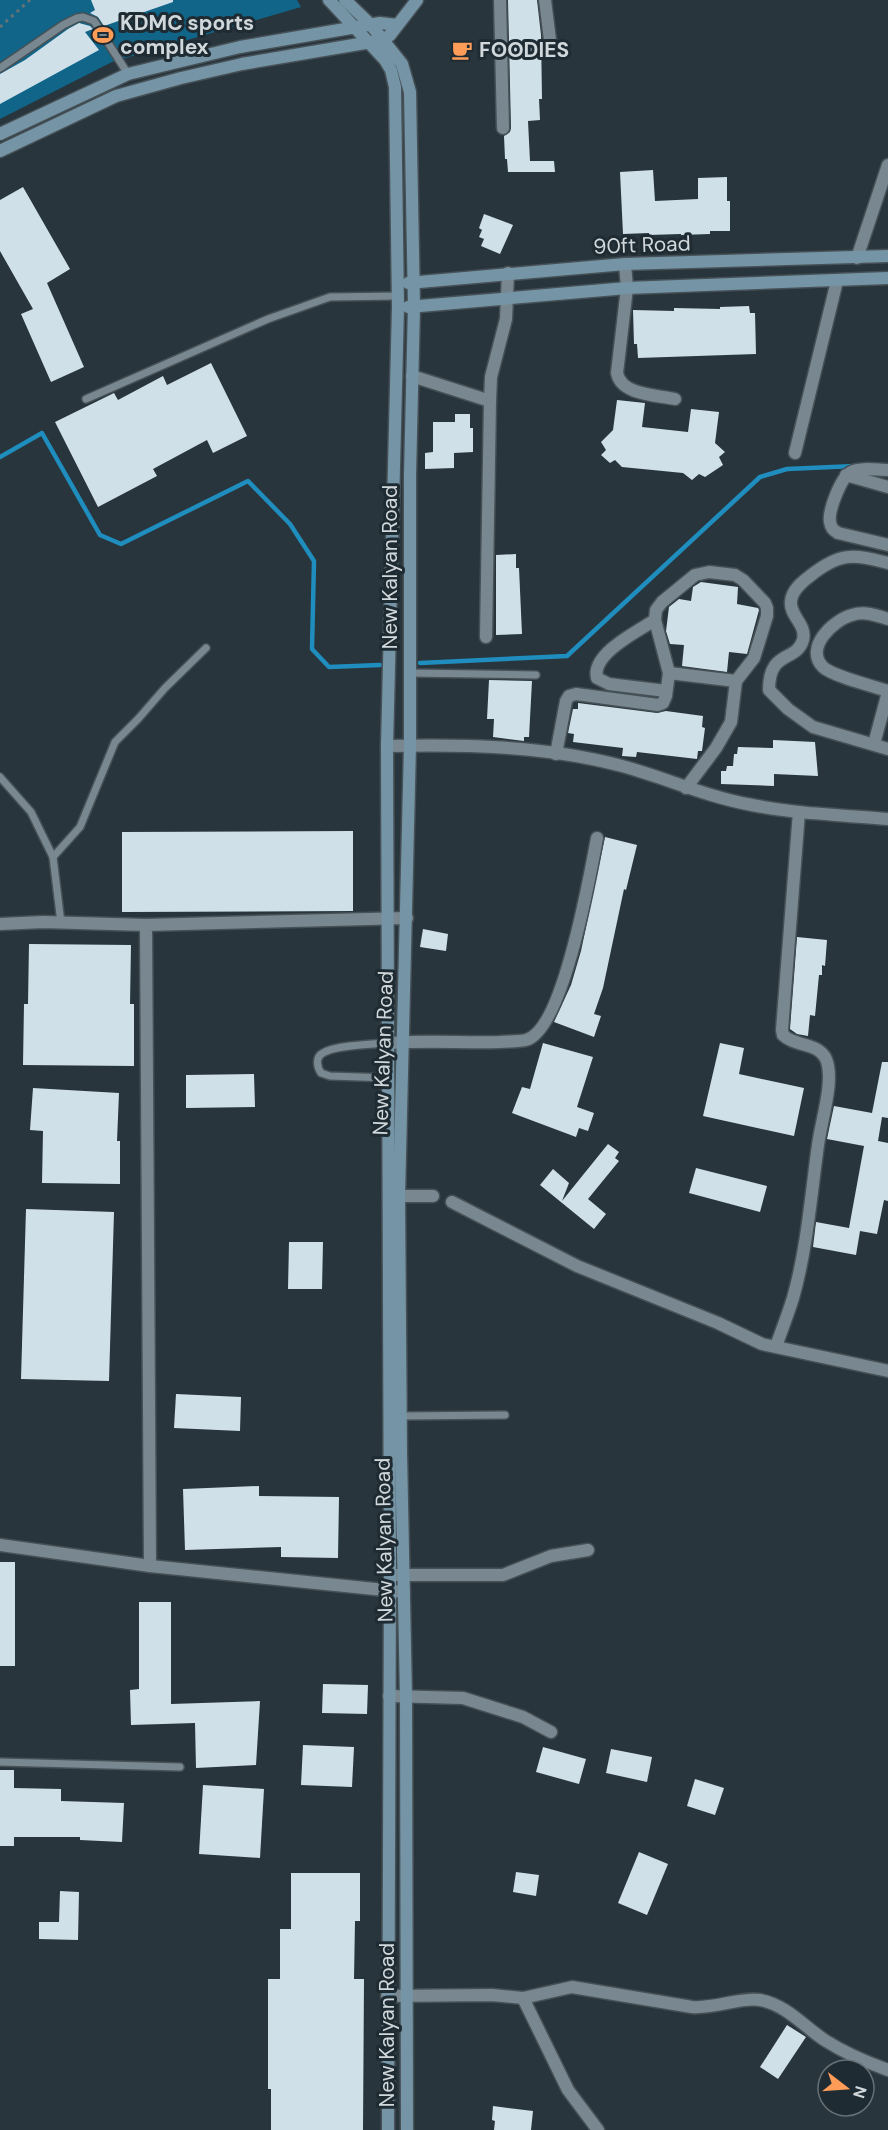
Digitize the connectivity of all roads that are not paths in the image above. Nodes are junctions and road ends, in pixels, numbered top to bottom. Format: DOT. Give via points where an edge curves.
graph roads {
  1 [pos="329,0"];
  2 [pos="345,0"];
  3 [pos="417,0"];
  4 [pos="500,0"];
  5 [pos="545,0"];
  6 [pos="371,25"];
  7 [pos="397,25"];
  8 [pos="355,29"];
  9 [pos="383,40"];
  10 [pos="550,40"];
  11 [pos="369,43"];
  12 [pos="0,68"];
  13 [pos="128,74"];
  14 [pos="84,94"];
  15 [pos="90,109"];
  16 [pos="503,128"];
  17 [pos="0,134"];
  18 [pos="0,151"];
  19 [pos="888,165"];
  20 [pos="888,256"];
  21 [pos="857,258"];
  22 [pos="625,264"];
  23 [pos="508,273"];
  24 [pos="888,278"];
  25 [pos="837,281"];
  26 [pos="413,283"];
  27 [pos="627,288"];
  28 [pos="398,295"];
  29 [pos="508,297"];
  30 [pos="414,306"];
  31 [pos="412,376"];
  32 [pos="86,399"];
  33 [pos="675,399"];
  34 [pos="489,401"];
  35 [pos="795,453"];
  36 [pos="888,470"];
  37 [pos="846,475"];
  38 [pos="393,476"];
  39 [pos="410,476"];
  40 [pos="888,488"];
  41 [pos="888,545"];
  42 [pos="888,562"];
  43 [pos="888,619"];
  44 [pos="655,620"];
  45 [pos="486,637"];
  46 [pos="803,639"];
  47 [pos="818,644"];
  48 [pos="206,648"];
  49 [pos="410,673"];
  50 [pos="669,673"];
  51 [pos="536,675"];
  52 [pos="736,681"];
  53 [pos="666,691"];
  54 [pos="888,691"];
  55 [pos="874,744"];
  56 [pos="410,745"];
  57 [pos="387,746"];
  58 [pos="888,749"];
  59 [pos="556,754"];
  60 [pos="0,777"];
  61 [pos="686,788"];
  62 [pos="799,812"];
  63 [pos="888,819"];
  64 [pos="597,838"];
  65 [pos="53,857"];
  66 [pos="407,918"];
  67 [pos="389,920"];
  68 [pos="61,923"];
  69 [pos="0,924"];
  70 [pos="146,926"];
  71 [pos="403,1042"];
  72 [pos="390,1043"];
  73 [pos="390,1078"];
  74 [pos="394,1196"];
  75 [pos="433,1196"];
  76 [pos="452,1202"];
  77 [pos="776,1346"];
  78 [pos="888,1371"];
  79 [pos="506,1415"];
  80 [pos="395,1416"];
  81 [pos="395,1453"];
  82 [pos="0,1545"];
  83 [pos="588,1550"];
  84 [pos="150,1566"];
  85 [pos="405,1574"];
  86 [pos="390,1575"];
  87 [pos="390,1591"];
  88 [pos="404,1592"];
  89 [pos="389,1696"];
  90 [pos="406,1696"];
  91 [pos="551,1732"];
  92 [pos="0,1762"];
  93 [pos="180,1767"];
  94 [pos="387,1996"];
  95 [pos="407,1996"];
  96 [pos="523,1998"];
  97 [pos="888,2070"];
  98 [pos="388,2130"];
  99 [pos="407,2130"];
  100 [pos="598,2130"];
  1 -- 8 [label="street, New Kalyan Road"];
  2 -- 6 [label="street, New Kalyan Road"];
  3 -- 7 [label="street"];
  4 -- 16 [label="street"];
  5 -- 10 [label="street"];
  6 -- 7 [label="street"];
  6 -- 8 [label="street"];
  6 -- 9 [label="street, New Kalyan Road"];
  7 -- 9 [label="street"];
  8 -- 11 [label="street, New Kalyan Road"];
  8 -- 13 [label="street" via="240,47"];
  9 -- 11 [label="street"];
  9 -- 26 [label="street, New Kalyan Road" via="402,64 410,92"];
  11 -- 15 [label="street" via="181,78 116,96"];
  11 -- 28 [label="street, New Kalyan Road" via="391,70 395,87"];
  12 -- 13 [label="lane" via="63,25 84,17 94,21"];
  13 -- 14 [label="street"];
  14 -- 15 [label="street"];
  14 -- 17 [label="street"];
  15 -- 18 [label="street"];
  19 -- 21 [label="street"];
  20 -- 21 [label="street, 90ft Road"];
  21 -- 22 [label="street, 90ft Road"];
  22 -- 23 [label="street, 90ft Road"];
  22 -- 27 [label="street"];
  23 -- 26 [label="street, 90ft Road"];
  23 -- 29 [label="street"];
  24 -- 25 [label="street, 90ft Road"];
  25 -- 27 [label="street, 90ft Road"];
  25 -- 35 [label="street"];
  26 -- 28 [label="street, 90ft Road"];
  26 -- 30 [label="street, New Kalyan Road"];
  27 -- 29 [label="street, 90ft Road"];
  27 -- 33 [label="street" via="618,379 631,390"];
  28 -- 30 [label="street, 90ft Road"];
  28 -- 32 [label="lane" via="330,297 268,319"];
  28 -- 38 [label="street, New Kalyan Road"];
  29 -- 30 [label="street, 90ft Road"];
  29 -- 34 [label="street"];
  30 -- 31 [label="street, New Kalyan Road"];
  31 -- 34 [label="street"];
  31 -- 39 [label="street, New Kalyan Road"];
  34 -- 45 [label="street"];
  36 -- 37 [label="street" via="855,470"];
  37 -- 40 [label="street"];
  37 -- 41 [label="street" via="829,516 830,525 838,532"];
  38 -- 39 [label="street"];
  38 -- 57 [label="street, New Kalyan Road"];
  39 -- 49 [label="street, New Kalyan Road"];
  42 -- 46 [label="street" via="841,557 826,563 800,584 791,600 803,627"];
  43 -- 47 [label="street" via="871,613 852,614"];
  44 -- 50 [label="street"];
  44 -- 52 [label="street" via="662,602 695,574 735,575 743,580 765,603 767,616 754,658"];
  44 -- 53 [label="street" via="616,645 596,672 597,678 609,684"];
  46 -- 47 [label="street"];
  46 -- 55 [label="street" via="769,674 769,690 813,728"];
  47 -- 54 [label="street" via="821,666"];
  48 -- 65 [label="lane" via="115,742 80,827"];
  49 -- 51 [label="lane"];
  49 -- 56 [label="street, New Kalyan Road"];
  50 -- 52 [label="street"];
  50 -- 53 [label="street"];
  52 -- 61 [label="street" via="731,722"];
  53 -- 59 [label="street" via="663,703 658,705 569,696"];
  54 -- 55 [label="street"];
  55 -- 58 [label="street"];
  56 -- 57 [label="street"];
  56 -- 59 [label="street" via="483,746"];
  56 -- 66 [label="street, New Kalyan Road"];
  57 -- 67 [label="street, New Kalyan Road"];
  59 -- 61 [label="street" via="621,766"];
  60 -- 65 [label="lane" via="31,812"];
  61 -- 62 [label="street" via="717,798"];
  62 -- 63 [label="street"];
  62 -- 77 [label="street" via="783,1035 821,1052 826,1059 828,1083 793,1297"];
  64 -- 71 [label="street" via="582,915 556,1000 540,1032 527,1040"];
  65 -- 68 [label="lane"];
  66 -- 67 [label="street"];
  66 -- 71 [label="street, New Kalyan Road"];
  67 -- 70 [label="street"];
  67 -- 72 [label="street, New Kalyan Road"];
  68 -- 69 [label="street"];
  68 -- 70 [label="street"];
  70 -- 84 [label="street"];
  71 -- 72 [label="street"];
  71 -- 74 [label="street, New Kalyan Road"];
  72 -- 73 [label="street, New Kalyan Road"];
  72 -- 73 [label="lane" via="330,1050 321,1054 317,1063 324,1075"];
  73 -- 74 [label="street, New Kalyan Road"];
  74 -- 75 [label="street"];
  74 -- 80 [label="street, New Kalyan Road"];
  76 -- 77 [label="street" via="577,1266 762,1344"];
  77 -- 78 [label="street"];
  79 -- 80 [label="lane"];
  80 -- 81 [label="street, New Kalyan Road"];
  81 -- 85 [label="street, New Kalyan Road"];
  81 -- 86 [label="street"];
  82 -- 84 [label="street"];
  83 -- 85 [label="street" via="551,1556 503,1575"];
  84 -- 87 [label="street"];
  85 -- 86 [label="street"];
  85 -- 88 [label="street, New Kalyan Road"];
  86 -- 87 [label="street"];
  87 -- 88 [label="street"];
  87 -- 89 [label="street"];
  88 -- 90 [label="street, New Kalyan Road"];
  89 -- 90 [label="street"];
  89 -- 94 [label="street"];
  90 -- 91 [label="street" via="463,1698 523,1717"];
  90 -- 95 [label="street, New Kalyan Road"];
  92 -- 93 [label="lane"];
  94 -- 95 [label="street"];
  94 -- 98 [label="street"];
  95 -- 96 [label="street"];
  95 -- 99 [label="street, New Kalyan Road"];
  96 -- 97 [label="street" via="572,1987 692,2007 759,2000 778,2005 856,2058"];
  96 -- 100 [label="street" via="568,2090"];
}
